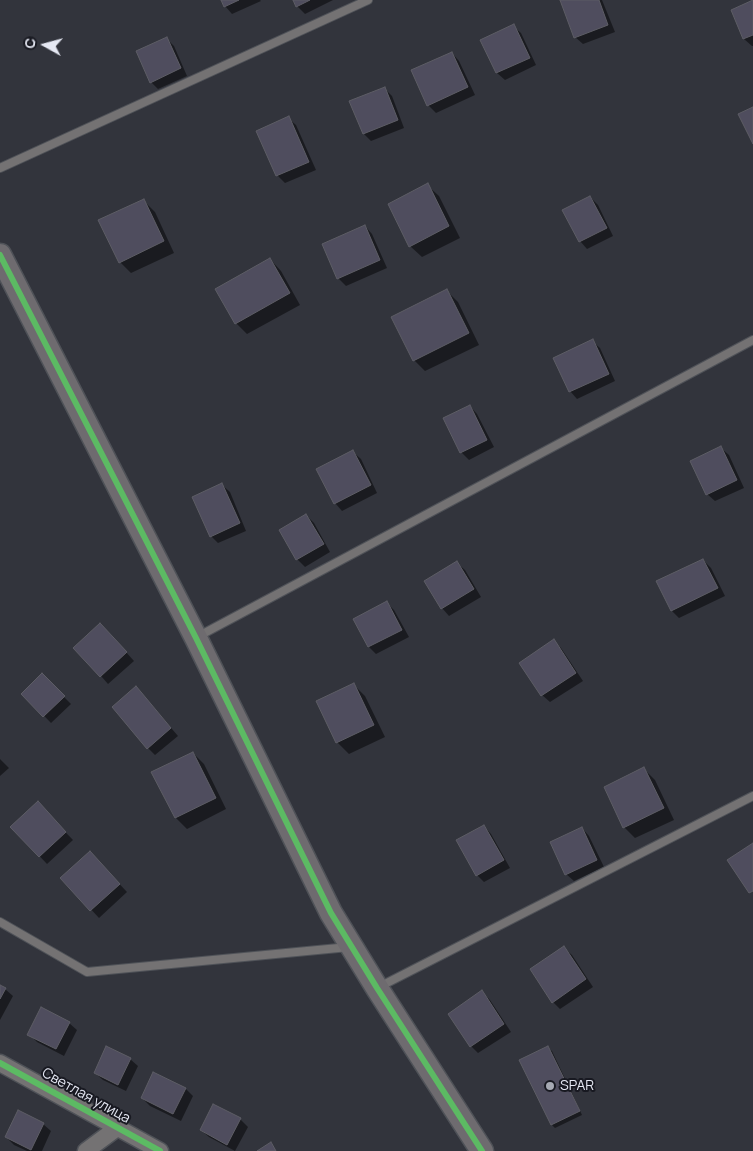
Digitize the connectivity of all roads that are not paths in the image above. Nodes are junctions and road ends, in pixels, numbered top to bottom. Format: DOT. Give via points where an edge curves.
graph roads {
  1 [pos="368,0"];
  2 [pos="0,168"];
  3 [pos="0,255"];
  4 [pos="753,340"];
  5 [pos="196,638"];
  6 [pos="753,796"];
  7 [pos="0,922"];
  8 [pos="352,947"];
  9 [pos="377,988"];
  10 [pos="0,1063"];
  11 [pos="117,1128"];
  12 [pos="86,1151"];
  13 [pos="160,1151"];
  14 [pos="482,1151"];
  1 -- 2 [label="lane"];
  3 -- 5 [label="street"];
  4 -- 5 [label="lane"];
  5 -- 8 [label="street" via="331,913"];
  6 -- 9 [label="lane"];
  7 -- 8 [label="lane" via="87,972"];
  8 -- 9 [label="street"];
  9 -- 14 [label="street"];
  10 -- 11 [label="street, Светлая улица"];
  11 -- 12 [label="street, Светлая улица"];
  11 -- 13 [label="street, Светлая улица"];
}
